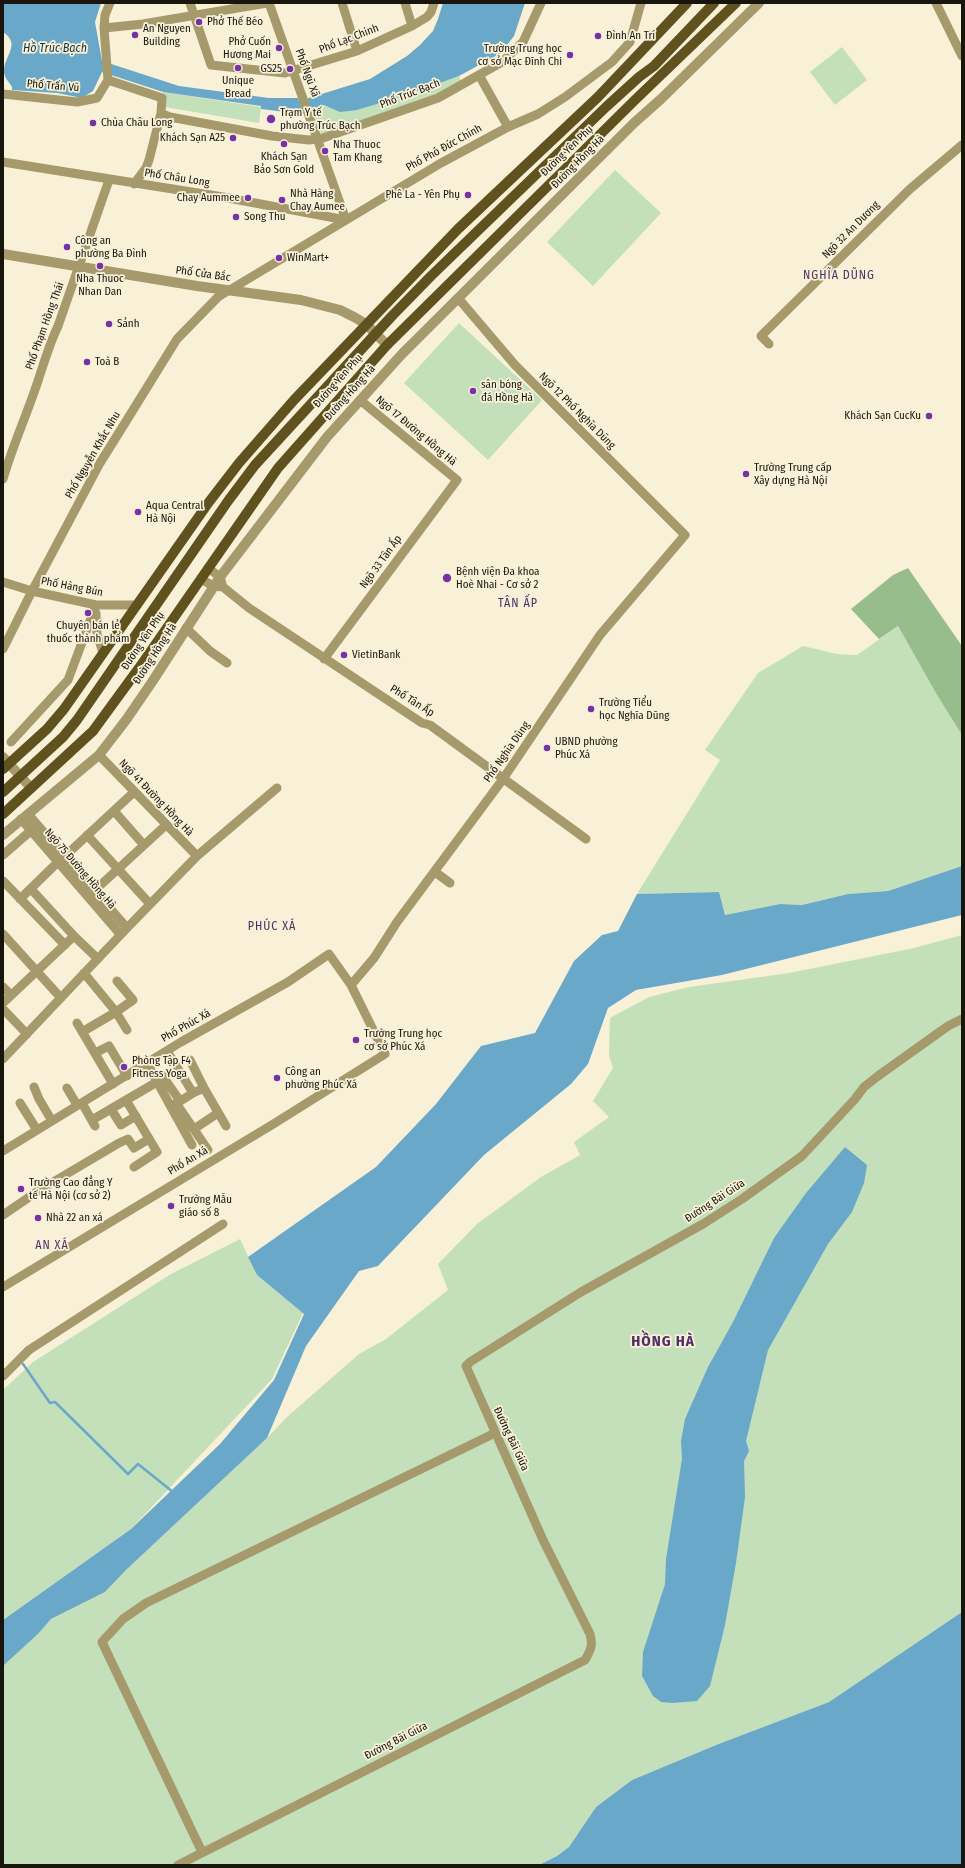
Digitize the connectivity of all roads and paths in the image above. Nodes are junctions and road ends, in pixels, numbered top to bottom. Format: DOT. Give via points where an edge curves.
graph roads {
  1 [pos="110,3"];
  2 [pos="190,3"];
  3 [pos="268,3"];
  4 [pos="342,3"];
  5 [pos="405,3"];
  6 [pos="434,3"];
  7 [pos="541,3"];
  8 [pos="641,3"];
  9 [pos="687,3"];
  10 [pos="714,3"];
  11 [pos="736,3"];
  12 [pos="759,3"];
  13 [pos="936,3"];
  14 [pos="195,16"];
  15 [pos="412,26"];
  16 [pos="104,28"];
  17 [pos="357,50"];
  18 [pos="962,53"];
  19 [pos="654,66"];
  20 [pos="293,71"];
  21 [pos="479,75"];
  22 [pos="108,80"];
  23 [pos="3,94"];
  24 [pos="637,98"];
  25 [pos="161,113"];
  26 [pos="508,127"];
  27 [pos="317,140"];
  28 [pos="962,145"];
  29 [pos="3,162"];
  30 [pos="109,180"];
  31 [pos="134,184"];
  32 [pos="346,220"];
  33 [pos="3,254"];
  34 [pos="78,266"];
  35 [pos="422,266"];
  36 [pos="432,276"];
  37 [pos="229,290"];
  38 [pos="458,298"];
  39 [pos="366,324"];
  40 [pos="376,333"];
  41 [pos="768,344"];
  42 [pos="387,345"];
  43 [pos="360,400"];
  44 [pos="7,449"];
  45 [pos="3,479"];
  46 [pos="457,480"];
  47 [pos="685,535"];
  48 [pos="208,568"];
  49 [pos="220,577"];
  50 [pos="201,579"];
  51 [pos="3,582"];
  52 [pos="218,587"];
  53 [pos="32,591"];
  54 [pos="96,605"];
  55 [pos="137,605"];
  56 [pos="186,628"];
  57 [pos="3,649"];
  58 [pos="103,653"];
  59 [pos="324,659"];
  60 [pos="227,663"];
  61 [pos="11,742"];
  62 [pos="99,756"];
  63 [pos="5,763"];
  64 [pos="21,777"];
  65 [pos="503,779"];
  66 [pos="31,788"];
  67 [pos="277,788"];
  68 [pos="3,792"];
  69 [pos="134,792"];
  70 [pos="114,811"];
  71 [pos="3,814"];
  72 [pos="24,817"];
  73 [pos="166,825"];
  74 [pos="34,828"];
  75 [pos="3,835"];
  76 [pos="87,836"];
  77 [pos="586,839"];
  78 [pos="143,844"];
  79 [pos="3,855"];
  80 [pos="197,856"];
  81 [pos="61,860"];
  82 [pos="118,869"];
  83 [pos="435,872"];
  84 [pos="3,881"];
  85 [pos="450,883"];
  86 [pos="31,889"];
  87 [pos="94,891"];
  88 [pos="20,899"];
  89 [pos="150,904"];
  90 [pos="124,931"];
  91 [pos="3,934"];
  92 [pos="74,936"];
  93 [pos="64,945"];
  94 [pos="98,959"];
  95 [pos="36,970"];
  96 [pos="84,973"];
  97 [pos="118,981"];
  98 [pos="351,985"];
  99 [pos="3,987"];
  100 [pos="11,995"];
  101 [pos="61,998"];
  102 [pos="3,1003"];
  103 [pos="3,1009"];
  104 [pos="116,1012"];
  105 [pos="962,1019"];
  106 [pos="77,1023"];
  107 [pos="127,1030"];
  108 [pos="82,1032"];
  109 [pos="27,1034"];
  110 [pos="167,1051"];
  111 [pos="95,1053"];
  112 [pos="3,1059"];
  113 [pos="190,1060"];
  114 [pos="146,1063"];
  115 [pos="127,1076"];
  116 [pos="159,1079"];
  117 [pos="113,1084"];
  118 [pos="34,1087"];
  119 [pos="66,1088"];
  120 [pos="204,1088"];
  121 [pos="193,1093"];
  122 [pos="126,1100"];
  123 [pos="20,1103"];
  124 [pos="80,1104"];
  125 [pos="175,1104"];
  126 [pos="111,1109"];
  127 [pos="218,1113"];
  128 [pos="136,1116"];
  129 [pos="52,1121"];
  130 [pos="226,1126"];
  131 [pos="194,1129"];
  132 [pos="37,1130"];
  133 [pos="149,1139"];
  134 [pos="192,1145"];
  135 [pos="208,1150"];
  136 [pos="3,1151"];
  137 [pos="134,1167"];
  138 [pos="3,1215"];
  139 [pos="224,1224"];
  140 [pos="3,1287"];
  141 [pos="3,1376"];
  142 [pos="494,1433"];
  143 [pos="202,1852"];
  144 [pos="178,1865"];
  1 -- 16 [label="street" via="105,15"];
  2 -- 14 [label="street"];
  3 -- 14 [label="street"];
  3 -- 20 [label="street, Phố Ngũ Xã"];
  4 -- 17 [label="street"];
  5 -- 15 [label="street"];
  6 -- 15 [label="street" via="427,17"];
  7 -- 21 [label="street, Phố Trúc Bạch" via="523,42 502,62"];
  8 -- 26 [label="street, Phố Phó Đức Chính" via="630,42 612,62 538,114"];
  9 -- 35 [label="main road, Đường Yên Phụ" via="598,97"];
  10 -- 19 [label="main road, Đường Yên Phụ"];
  11 -- 24 [label="main road, Đường Yên Phụ"];
  12 -- 38 [label="street, Đường Hồng Hà"];
  13 -- 18 [label="street"];
  14 -- 16 [label="street"];
  14 -- 20 [label="street, Phố Lạc Chinh" via="211,65 285,73"];
  15 -- 17 [label="street, Phố Lạc Chinh"];
  16 -- 22 [label="street"];
  17 -- 20 [label="street, Phố Lạc Chinh"];
  19 -- 24 [label="main road"];
  19 -- 36 [label="main road, Đường Yên Phụ" via="612,102"];
  20 -- 27 [label="street, Phố Ngũ Xã"];
  21 -- 26 [label="street"];
  21 -- 27 [label="street, Phố Trúc Bạch" via="438,98"];
  22 -- 23 [label="street, Phố Trấn Vũ" via="97,98 77,102"];
  22 -- 25 [label="street" via="162,98"];
  24 -- 42 [label="main road, Đường Yên Phụ"];
  25 -- 27 [label="street, Phố Trúc Bạch" via="170,117 258,133"];
  25 -- 31 [label="street" via="146,168"];
  26 -- 32 [label="street, Phố Phó Đức Chính" via="434,167"];
  27 -- 32 [label="street, Phố Ngũ Xã"];
  28 -- 41 [label="street, Ngõ 32 An Dương" via="910,189 761,336"];
  29 -- 30 [label="street, Phố Châu Long"];
  30 -- 31 [label="street, Phố Châu Long"];
  30 -- 34 [label="street, Phố Phạm Hồng Thái"];
  31 -- 32 [label="street, Phố Châu Long" via="282,207"];
  32 -- 37 [label="street, Phố Phó Đức Chính"];
  33 -- 34 [label="street, Phố Cửa Bắc"];
  34 -- 37 [label="street, Phố Cửa Bắc"];
  34 -- 44 [label="street, Phố Phạm Hồng Thái" via="32,400"];
  35 -- 36 [label="main road"];
  35 -- 39 [label="main road, Đường Yên Phụ"];
  36 -- 40 [label="main road, Đường Yên Phụ"];
  37 -- 39 [label="street, Phố Cửa Bắc" via="301,300 334,308"];
  37 -- 53 [label="street, Phố Nguyễn Khắc Nhu" via="218,297 177,339 100,463"];
  38 -- 43 [label="street, Đường Hồng Hà"];
  38 -- 47 [label="street, Ngõ 12 Phố Nghĩa Dũng" via="515,365"];
  39 -- 40 [label="street, Phố Cửa Bắc"];
  39 -- 55 [label="main road, Đường Yên Phụ" via="294,400 232,472"];
  40 -- 42 [label="street, Phố Cửa Bắc"];
  40 -- 64 [label="main road, Đường Yên Phụ" via="255,465 77,720"];
  42 -- 48 [label="main road, Đường Yên Phụ" via="278,468"];
  43 -- 46 [label="street, Ngõ 17 Đường Hồng Hà"];
  43 -- 49 [label="street, Đường Hồng Hà" via="327,437"];
  44 -- 45 [label="street, Phố Phạm Hồng Thái"];
  46 -- 59 [label="street, Ngõ 33 Tân Ấp"];
  47 -- 65 [label="street, Phố Nghĩa Dũng" via="600,636"];
  48 -- 49 [label="street"];
  48 -- 50 [label="main road, Đường Yên Phụ"];
  49 -- 52 [label="street, Đường Hồng Hà"];
  50 -- 52 [label="street, Phố Tân Ấp"];
  50 -- 66 [label="main road, Đường Yên Phụ" via="98,725"];
  51 -- 53 [label="street, Phố Hàng Bún"];
  52 -- 56 [label="street, Đường Hồng Hà"];
  52 -- 59 [label="street, Phố Tân Ấp"];
  53 -- 54 [label="street, Phố Hàng Bún"];
  53 -- 57 [label="street, Phố Nguyễn Khắc Nhu"];
  54 -- 55 [label="street, Phố Hàng Bún"];
  54 -- 58 [label="street" via="96,628"];
  54 -- 61 [label="street" via="68,680"];
  55 -- 58 [label="main road, Đường Yên Phụ"];
  56 -- 60 [label="street"];
  56 -- 62 [label="street, Đường Hồng Hà" via="126,720"];
  58 -- 63 [label="main road, Đường Yên Phụ" via="56,719"];
  59 -- 65 [label="street, Phố Tân Ấp" via="422,723 430,725"];
  62 -- 69 [label="street, Ngõ 41 Đường Hồng Hà"];
  62 -- 72 [label="street, Đường Hồng Hà"];
  63 -- 64 [label="street"];
  64 -- 66 [label="street"];
  64 -- 68 [label="main road, Đường Yên Phụ"];
  65 -- 77 [label="street, Phố Tân Ấp"];
  65 -- 83 [label="street, Phố Nghĩa Dũng"];
  66 -- 71 [label="main road, Đường Yên Phụ"];
  67 -- 80 [label="street"];
  69 -- 70 [label="street"];
  69 -- 73 [label="street, Ngõ 41 Đường Hồng Hà"];
  70 -- 76 [label="street"];
  70 -- 78 [label="street"];
  72 -- 74 [label="street, Ngõ 75 Đường Hồng Hà"];
  72 -- 75 [label="street, Đường Hồng Hà"];
  73 -- 78 [label="street"];
  73 -- 80 [label="street, Ngõ 41 Đường Hồng Hà"];
  74 -- 79 [label="street"];
  74 -- 81 [label="street, Ngõ 75 Đường Hồng Hà"];
  76 -- 81 [label="street"];
  76 -- 82 [label="street"];
  78 -- 82 [label="street"];
  80 -- 89 [label="street"];
  81 -- 86 [label="street"];
  81 -- 87 [label="street, Ngõ 75 Đường Hồng Hà"];
  81 -- 90 [label="street, Ngõ 75 Đường Hồng Hà"];
  82 -- 87 [label="street"];
  82 -- 89 [label="street"];
  83 -- 85 [label="street"];
  83 -- 98 [label="street, Phố Nghĩa Dũng" via="374,958"];
  84 -- 88 [label="street"];
  86 -- 88 [label="street"];
  86 -- 92 [label="street"];
  87 -- 90 [label="street, Ngõ 75 Đường Hồng Hà"];
  88 -- 93 [label="street"];
  89 -- 90 [label="street"];
  90 -- 94 [label="street"];
  91 -- 95 [label="street"];
  92 -- 93 [label="street"];
  92 -- 94 [label="street"];
  93 -- 95 [label="street"];
  94 -- 96 [label="street"];
  95 -- 100 [label="street"];
  95 -- 101 [label="street"];
  96 -- 101 [label="street"];
  96 -- 104 [label="street"];
  97 -- 104 [label="street" via="133,1000"];
  98 -- 110 [label="street, Phố Phúc Xá" via="329,954 288,982"];
  98 -- 140 [label="street, Phố An Xá" via="385,1054"];
  99 -- 100 [label="street"];
  100 -- 102 [label="street"];
  101 -- 109 [label="street"];
  103 -- 109 [label="street"];
  104 -- 107 [label="street"];
  104 -- 108 [label="street"];
  105 -- 142 [label="street, Đường Bãi Giữa" via="948,1026 864,1087 802,1156 742,1198 703,1224 581,1292 470,1362 466,1366 467,1371"];
  106 -- 108 [label="street"];
  108 -- 111 [label="street"];
  109 -- 112 [label="street"];
  110 -- 114 [label="street, Phố Phúc Xá"];
  110 -- 121 [label="street"];
  111 -- 115 [label="street" via="109,1046"];
  111 -- 117 [label="street"];
  113 -- 120 [label="street"];
  114 -- 115 [label="street, Phố Phúc Xá"];
  114 -- 116 [label="street"];
  115 -- 117 [label="street, Phố Phúc Xá"];
  116 -- 122 [label="street"];
  116 -- 125 [label="street"];
  117 -- 124 [label="street, Phố Phúc Xá"];
  118 -- 129 [label="street"];
  119 -- 124 [label="street"];
  120 -- 121 [label="street"];
  120 -- 127 [label="street"];
  121 -- 125 [label="street"];
  122 -- 126 [label="street"];
  122 -- 128 [label="street"];
  123 -- 132 [label="street"];
  124 -- 126 [label="street" via="94,1123"];
  124 -- 129 [label="street, Phố Phúc Xá"];
  125 -- 131 [label="street"];
  125 -- 134 [label="street"];
  126 -- 128 [label="street" via="121,1125"];
  127 -- 130 [label="street"];
  127 -- 131 [label="street"];
  128 -- 133 [label="street"];
  129 -- 132 [label="street, Phố Phúc Xá"];
  131 -- 135 [label="street"];
  132 -- 136 [label="street, Phố Phúc Xá"];
  133 -- 137 [label="street" via="157,1152"];
  133 -- 138 [label="street" via="134,1148 128,1139 119,1143"];
  139 -- 141 [label="street" via="29,1350"];
  142 -- 143 [label="street" via="146,1603 122,1619 102,1642"];
  142 -- 143 [label="street, Đường Bãi Giữa" via="590,1634 591,1651 585,1660"];
  143 -- 144 [label="street, Đường Bãi Giữa"];
}
